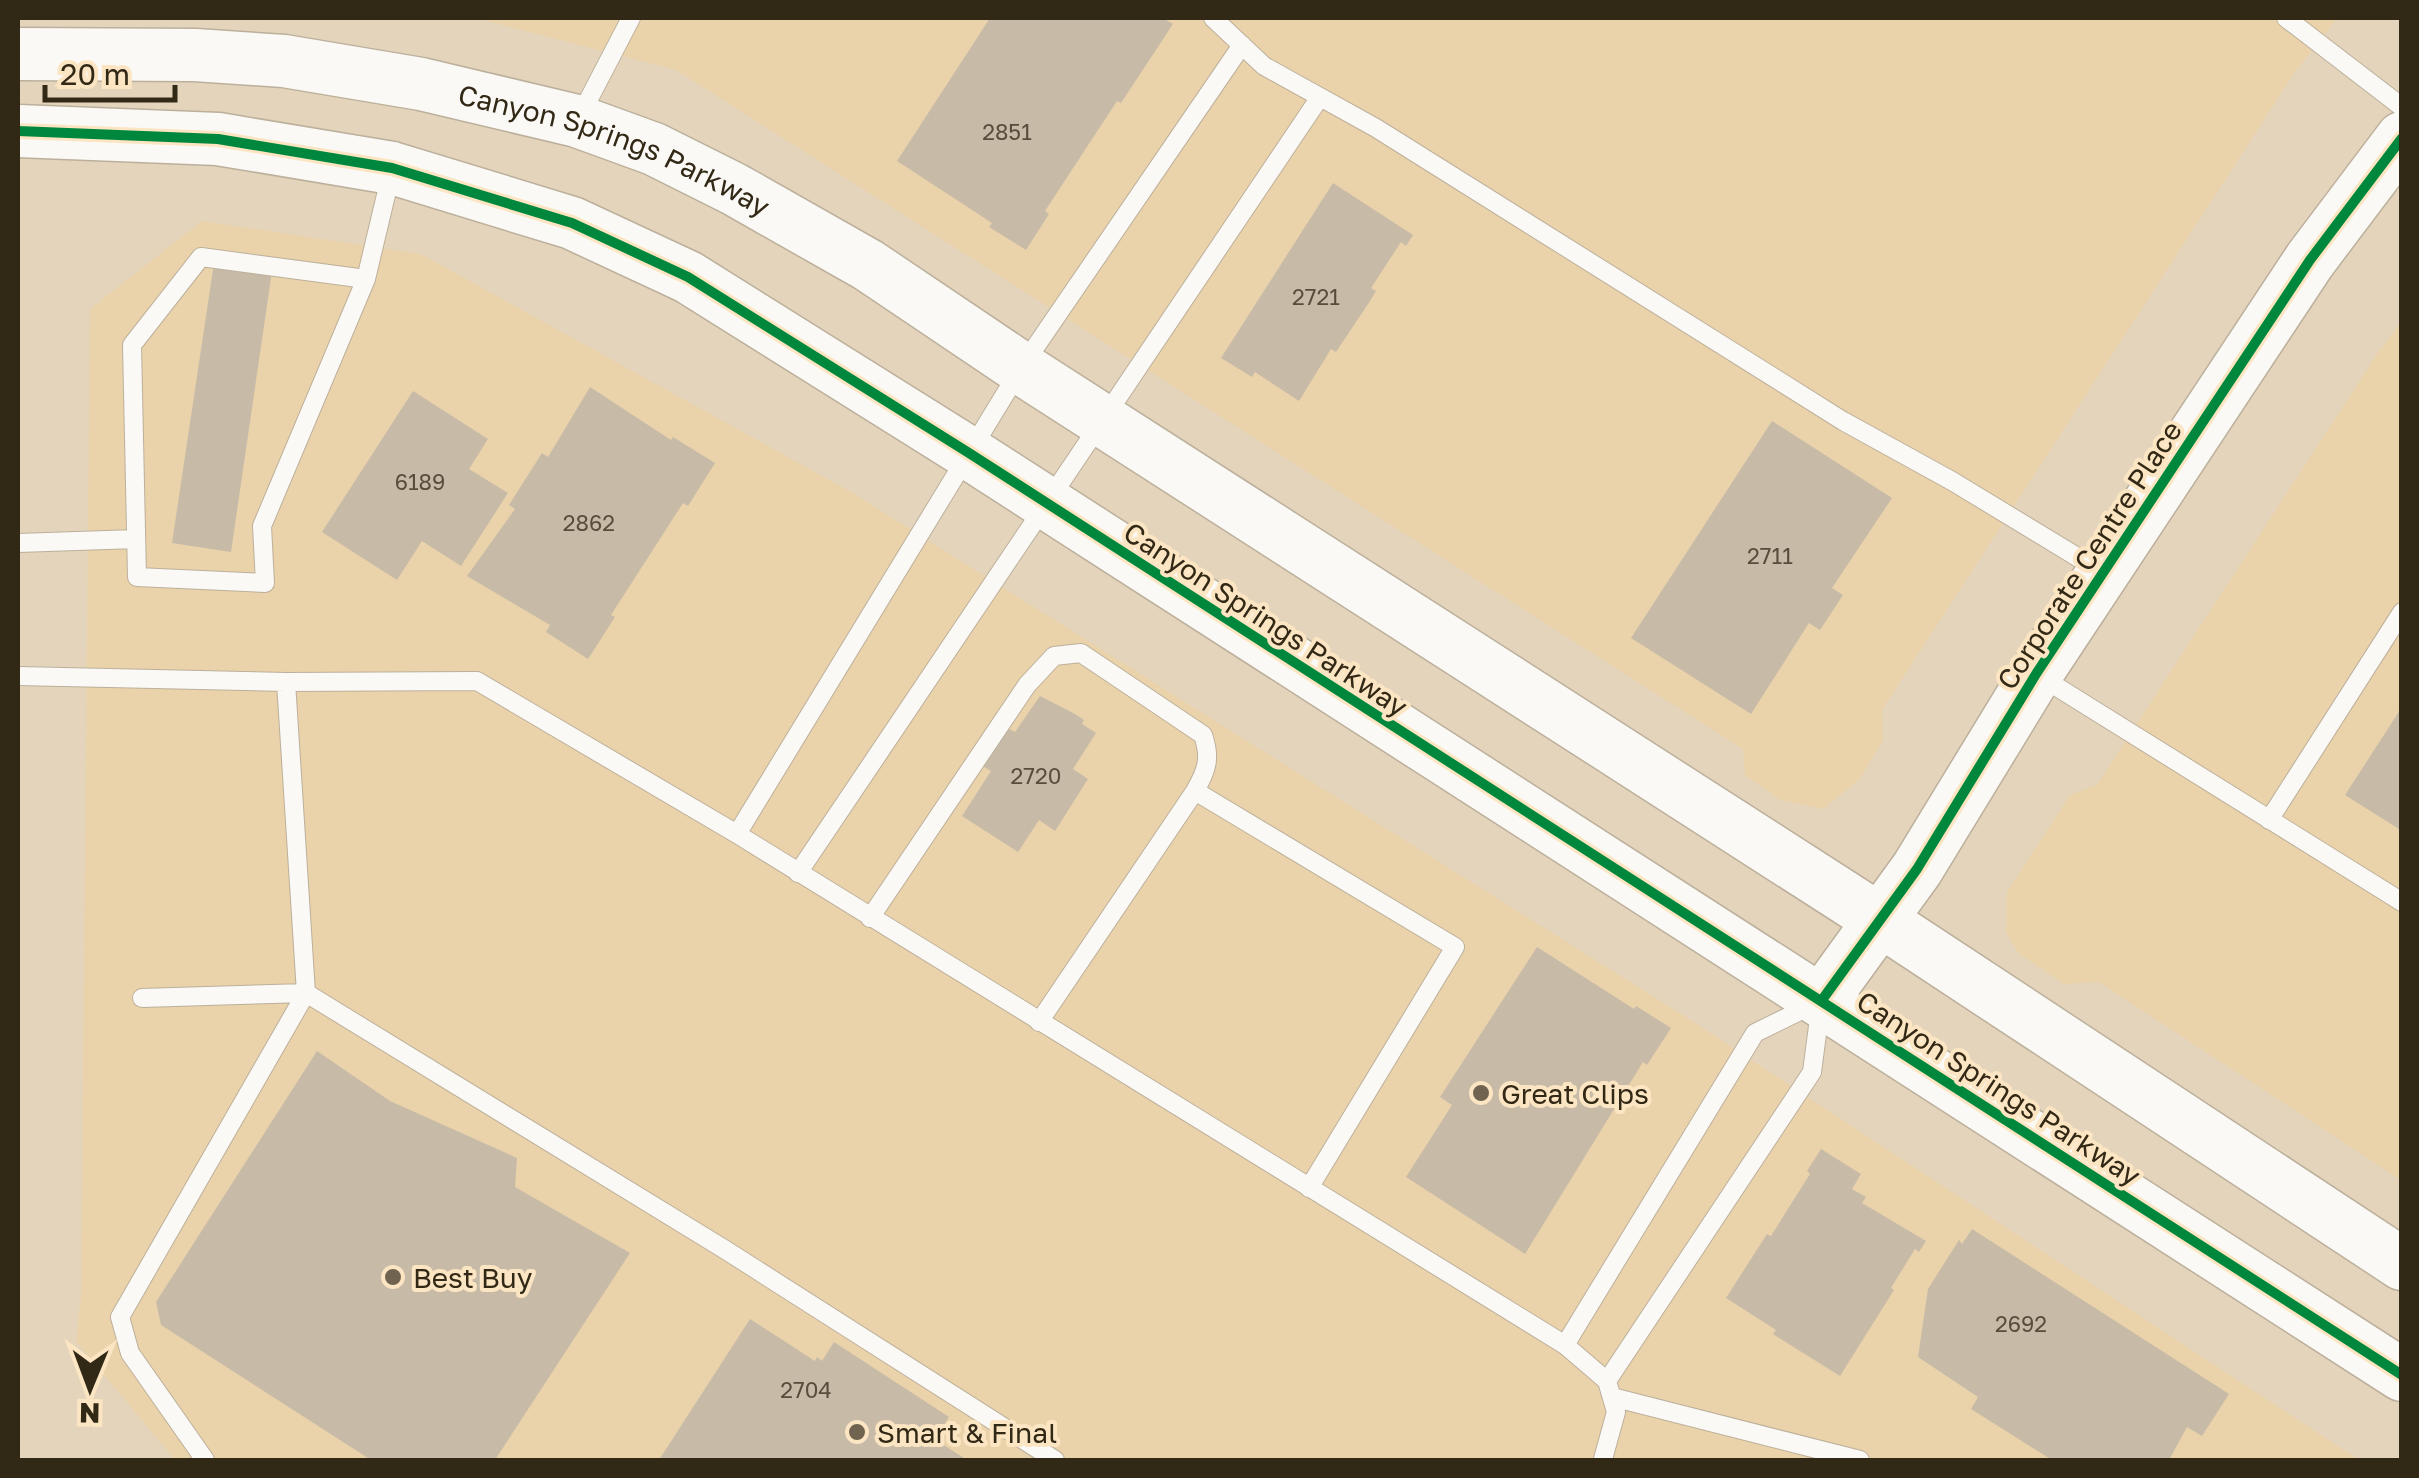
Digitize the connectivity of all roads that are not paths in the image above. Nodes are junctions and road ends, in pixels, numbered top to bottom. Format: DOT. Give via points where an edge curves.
graph roads {
  1 [pos="631,18"];
  2 [pos="1212,18"];
  3 [pos="2286,18"];
  4 [pos="1242,46"];
  5 [pos="18,54"];
  6 [pos="1320,97"];
  7 [pos="2402,106"];
  8 [pos="577,120"];
  9 [pos="18,132"];
  10 [pos="2402,138"];
  11 [pos="392,168"];
  12 [pos="366,279"];
  13 [pos="1021,368"];
  14 [pos="1101,419"];
  15 [pos="968,453"];
  16 [pos="1045,503"];
  17 [pos="136,539"];
  18 [pos="18,543"];
  19 [pos="2103,573"];
  20 [pos="2402,612"];
  21 [pos="2036,674"];
  22 [pos="18,676"];
  23 [pos="286,682"];
  24 [pos="1195,791"];
  25 [pos="2269,820"];
  26 [pos="737,834"];
  27 [pos="798,874"];
  28 [pos="2402,902"];
  29 [pos="870,918"];
  30 [pos="1880,920"];
  31 [pos="306,993"];
  32 [pos="142,998"];
  33 [pos="1822,1000"];
  34 [pos="1039,1022"];
  35 [pos="1309,1188"];
  36 [pos="2402,1264"];
  37 [pos="1565,1345"];
  38 [pos="2402,1375"];
  39 [pos="1609,1389"];
  40 [pos="205,1460"];
  41 [pos="1055,1460"];
  42 [pos="1603,1460"];
  43 [pos="1860,1460"];
  1 -- 8 [label="lane"];
  2 -- 4 [label="lane"];
  3 -- 7 [label="lane"];
  4 -- 6 [label="lane"];
  4 -- 13 [label="lane"];
  5 -- 8 [label="street, Canyon Springs Parkway" via="284,61"];
  6 -- 14 [label="lane"];
  6 -- 19 [label="lane" via="1842,421"];
  8 -- 13 [label="street, Canyon Springs Parkway" via="734,189 868,265"];
  9 -- 11 [label="street, Canyon Springs Parkway" via="218,139"];
  10 -- 19 [label="street, Corporate Centre Place" via="2310,260"];
  11 -- 12 [label="lane"];
  11 -- 15 [label="street, Canyon Springs Parkway" via="572,223 688,277"];
  12 -- 17 [label="lane" via="201,256 132,345"];
  12 -- 17 [label="lane" via="262,526 266,583 137,576"];
  13 -- 14 [label="street, Canyon Springs Parkway"];
  13 -- 15 [label="lane"];
  14 -- 16 [label="lane"];
  14 -- 30 [label="street, Canyon Springs Parkway"];
  15 -- 16 [label="street, Canyon Springs Parkway"];
  15 -- 26 [label="lane"];
  16 -- 27 [label="lane"];
  16 -- 33 [label="street, Canyon Springs Parkway"];
  17 -- 18 [label="lane"];
  19 -- 21 [label="street, Corporate Centre Place"];
  20 -- 25 [label="lane"];
  21 -- 25 [label="lane"];
  21 -- 30 [label="street, Corporate Centre Place"];
  22 -- 23 [label="lane"];
  23 -- 26 [label="lane" via="477,681"];
  23 -- 31 [label="lane"];
  24 -- 29 [label="lane" via="1208,769 1202,735 1081,652 1054,656 1026,685"];
  24 -- 34 [label="lane"];
  24 -- 35 [label="lane" via="1455,947"];
  25 -- 28 [label="lane"];
  26 -- 27 [label="lane"];
  27 -- 29 [label="lane"];
  29 -- 34 [label="lane"];
  30 -- 33 [label="street, Corporate Centre Place"];
  30 -- 36 [label="street, Canyon Springs Parkway"];
  31 -- 32 [label="lane"];
  31 -- 40 [label="lane" via="120,1318 130,1353"];
  31 -- 41 [label="lane"];
  33 -- 37 [label="lane" via="1755,1034"];
  33 -- 38 [label="street, Canyon Springs Parkway"];
  33 -- 39 [label="lane" via="1812,1072"];
  34 -- 35 [label="lane"];
  35 -- 37 [label="lane"];
  37 -- 39 [label="lane"];
  39 -- 42 [label="lane" via="1616,1412"];
  39 -- 43 [label="lane"];
}
